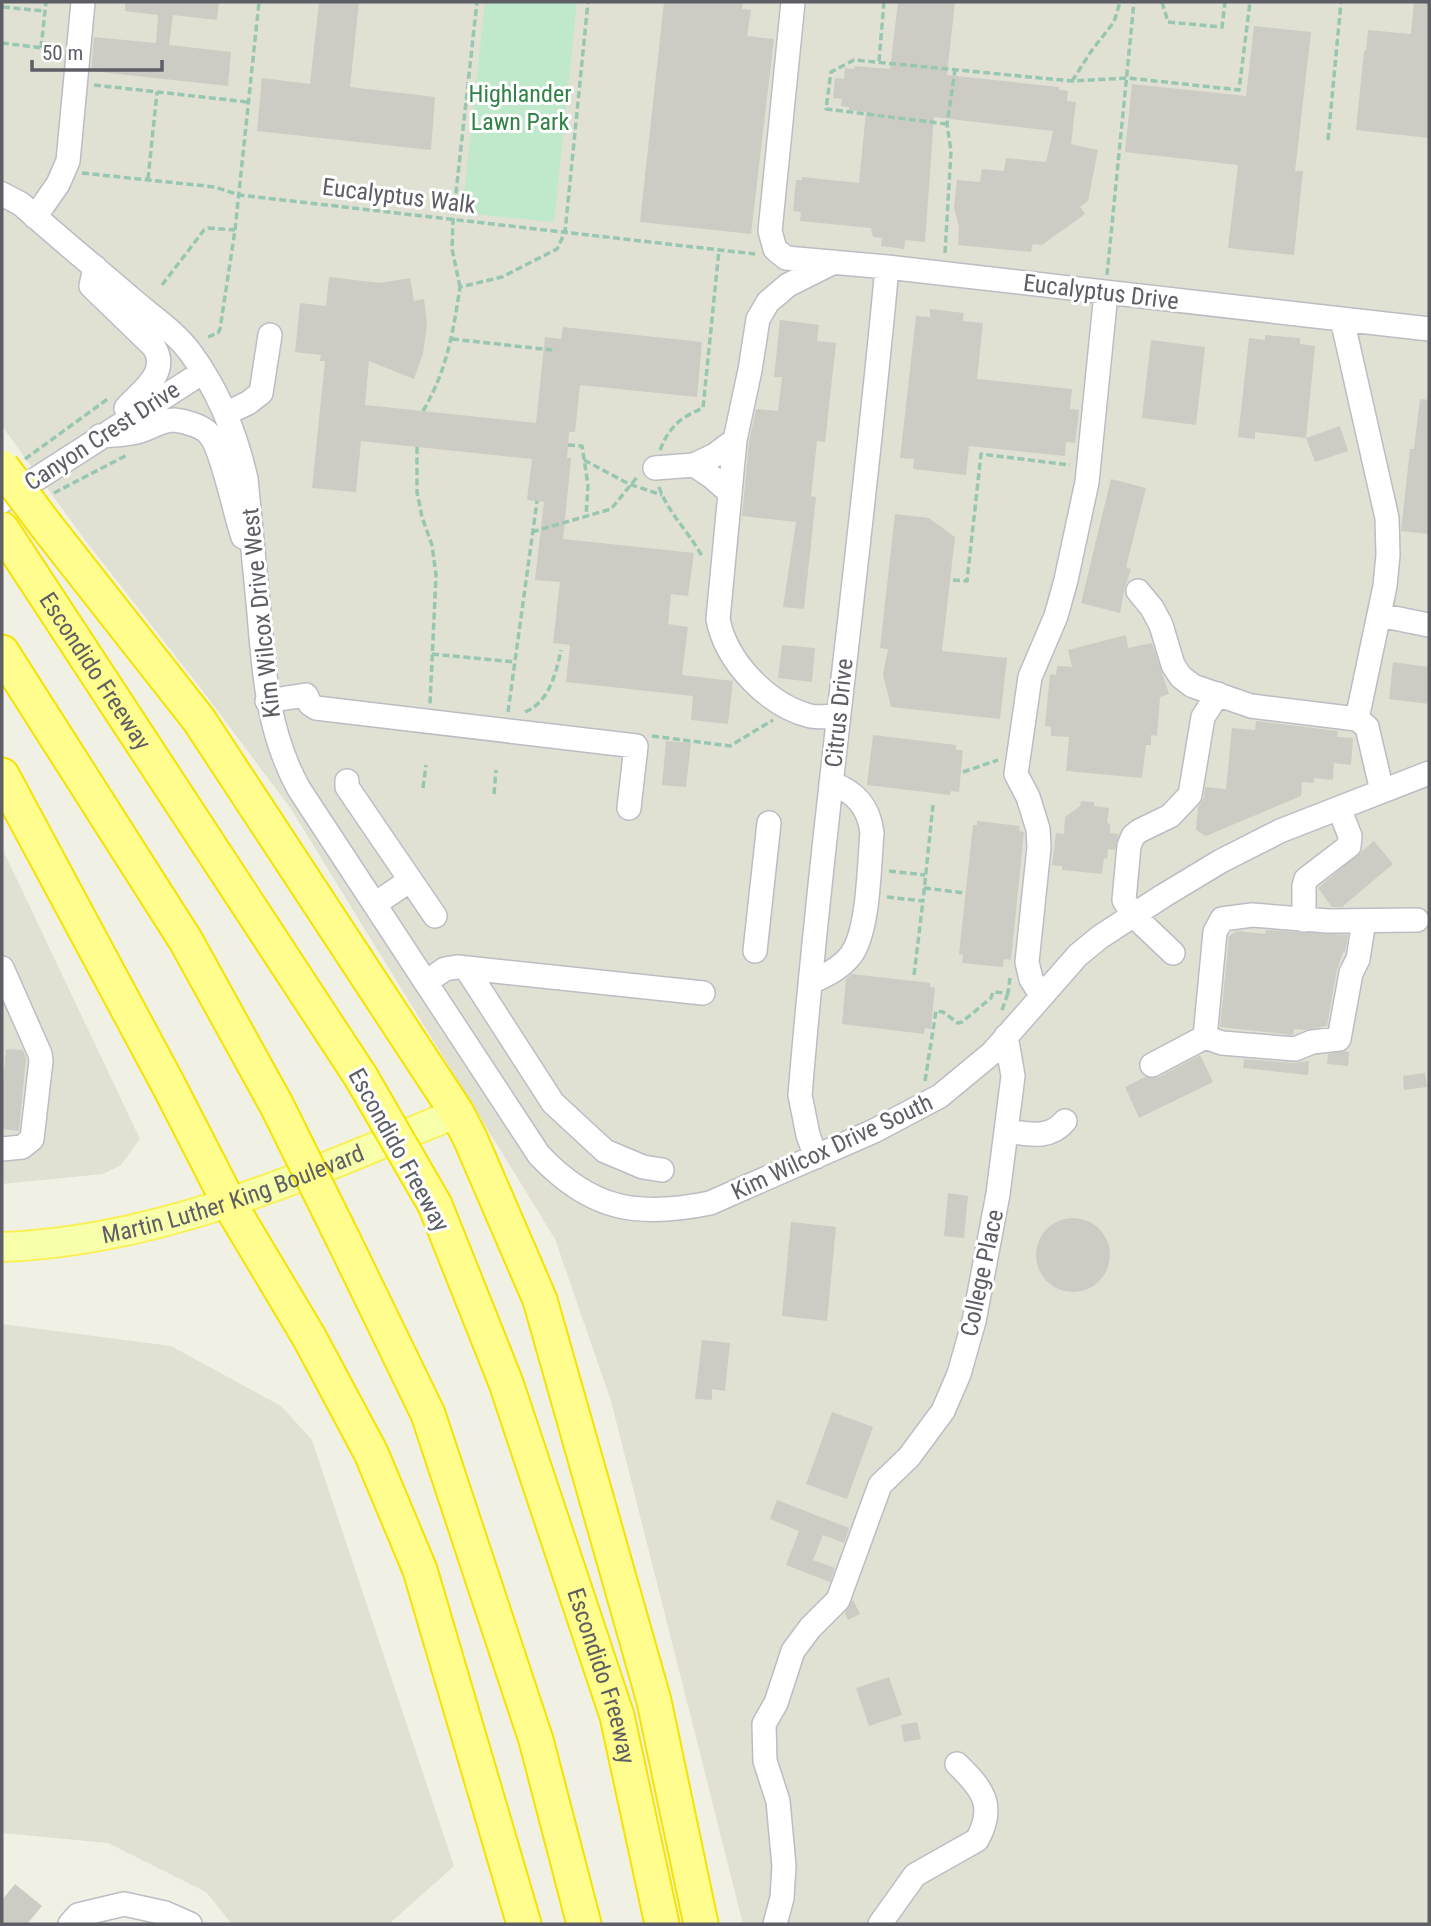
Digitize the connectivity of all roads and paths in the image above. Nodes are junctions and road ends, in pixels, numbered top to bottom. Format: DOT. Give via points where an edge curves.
graph roads {
  1 [pos="46,2"];
  2 [pos="83,2"];
  3 [pos="259,2"];
  4 [pos="477,2"];
  5 [pos="588,2"];
  6 [pos="793,2"];
  7 [pos="884,2"];
  8 [pos="1120,2"];
  9 [pos="1134,2"];
  10 [pos="1162,2"];
  11 [pos="1226,2"];
  12 [pos="1250,2"];
  13 [pos="1341,2"];
  14 [pos="4,7"];
  15 [pos="45,11"];
  16 [pos="2,43"];
  17 [pos="878,61"];
  18 [pos="955,70"];
  19 [pos="1128,78"];
  20 [pos="1072,81"];
  21 [pos="75,83"];
  22 [pos="157,92"];
  23 [pos="248,102"];
  24 [pos="947,124"];
  25 [pos="1328,140"];
  26 [pos="77,172"];
  27 [pos="148,179"];
  28 [pos="2,194"];
  29 [pos="239,195"];
  30 [pos="35,217"];
  31 [pos="453,220"];
  32 [pos="235,230"];
  33 [pos="565,232"];
  34 [pos="775,249"];
  35 [pos="719,250"];
  36 [pos="834,262"];
  37 [pos="944,262"];
  38 [pos="95,267"];
  39 [pos="887,267"];
  40 [pos="162,285"];
  41 [pos="460,287"];
  42 [pos="1106,293"];
  43 [pos="1342,319"];
  44 [pos="1429,329"];
  45 [pos="270,335"];
  46 [pos="208,337"];
  47 [pos="452,339"];
  48 [pos="552,350"];
  49 [pos="203,372"];
  50 [pos="111,397"];
  51 [pos="423,411"];
  52 [pos="225,414"];
  53 [pos="100,436"];
  54 [pos="735,440"];
  55 [pos="568,445"];
  56 [pos="417,447"];
  57 [pos="130,453"];
  58 [pos="584,460"];
  59 [pos="12,464"];
  60 [pos="694,465"];
  61 [pos="655,468"];
  62 [pos="1088,468"];
  63 [pos="629,484"];
  64 [pos="730,493"];
  65 [pos="50,495"];
  66 [pos="662,495"];
  67 [pos="2,501"];
  68 [pos="537,501"];
  69 [pos="586,517"];
  70 [pos="531,532"];
  71 [pos="9,540"];
  72 [pos="703,558"];
  73 [pos="255,572"];
  74 [pos="953,579"];
  75 [pos="1138,591"];
  76 [pos="1379,615"];
  77 [pos="1429,625"];
  78 [pos="561,650"];
  79 [pos="2,652"];
  80 [pos="432,654"];
  81 [pos="515,662"];
  82 [pos="1218,694"];
  83 [pos="267,701"];
  84 [pos="787,707"];
  85 [pos="517,716"];
  86 [pos="837,716"];
  87 [pos="1357,719"];
  88 [pos="429,720"];
  89 [pos="507,720"];
  90 [pos="674,739"];
  91 [pos="1020,748"];
  92 [pos="426,765"];
  93 [pos="496,770"];
  94 [pos="964,772"];
  95 [pos="1429,773"];
  96 [pos="2,775"];
  97 [pos="347,781"];
  98 [pos="831,783"];
  99 [pos="424,788"];
  100 [pos="1382,791"];
  101 [pos="494,794"];
  102 [pos="933,805"];
  103 [pos="629,808"];
  104 [pos="1339,808"];
  105 [pos="769,823"];
  106 [pos="925,875"];
  107 [pos="887,878"];
  108 [pos="409,881"];
  109 [pos="886,885"];
  110 [pos="924,888"];
  111 [pos="965,893"];
  112 [pos="923,901"];
  113 [pos="375,904"];
  114 [pos="1133,915"];
  115 [pos="435,916"];
  116 [pos="1304,920"];
  117 [pos="1417,920"];
  118 [pos="1364,921"];
  119 [pos="755,951"];
  120 [pos="1173,953"];
  121 [pos="2,968"];
  122 [pos="466,968"];
  123 [pos="1011,971"];
  124 [pos="914,975"];
  125 [pos="426,982"];
  126 [pos="811,982"];
  127 [pos="703,992"];
  128 [pos="1008,993"];
  129 [pos="1041,995"];
  130 [pos="1001,1027"];
  131 [pos="1205,1037"];
  132 [pos="1152,1065"];
  133 [pos="933,1079"];
  134 [pos="457,1113"];
  135 [pos="1065,1121"];
  136 [pos="1006,1131"];
  137 [pos="2,1149"];
  138 [pos="816,1157"];
  139 [pos="662,1170"];
  140 [pos="229,1203"];
  141 [pos="676,1210"];
  142 [pos="2,1247"];
  143 [pos="957,1764"];
  144 [pos="70,1924"];
  145 [pos="190,1924"];
  146 [pos="524,1924"];
  147 [pos="584,1924"];
  148 [pos="662,1924"];
  149 [pos="701,1924"];
  150 [pos="775,1924"];
  151 [pos="880,1924"];
  1 -- 15 [label="path"];
  2 -- 21 [label="street"];
  3 -- 23 [label="path"];
  4 -- 31 [label="path"];
  5 -- 33 [label="path"];
  6 -- 34 [label="street" via="770,231"];
  7 -- 17 [label="path"];
  8 -- 20 [label="path" via="1114,22"];
  9 -- 19 [label="path"];
  10 -- 11 [label="path" via="1168,22 1222,27"];
  12 -- 19 [label="path" via="1239,90"];
  13 -- 25 [label="path"];
  14 -- 15 [label="path"];
  15 -- 16 [label="path" via="41,48"];
  17 -- 18 [label="path"];
  17 -- 24 [label="path" via="854,60 831,72 826,109"];
  18 -- 20 [label="path"];
  18 -- 24 [label="path"];
  19 -- 20 [label="path"];
  19 -- 42 [label="path"];
  21 -- 22 [label="path"];
  21 -- 30 [label="street" via="65,171"];
  22 -- 23 [label="path"];
  22 -- 27 [label="path"];
  23 -- 29 [label="path"];
  24 -- 37 [label="path" via="951,151"];
  26 -- 27 [label="path, Eucalyptus Walk"];
  27 -- 29 [label="path, Eucalyptus Walk" via="215,187"];
  28 -- 30 [label="street, Kim Wilcox Drive West"];
  29 -- 31 [label="path, Eucalyptus Walk"];
  29 -- 32 [label="path"];
  30 -- 38 [label="street, Kim Wilcox Drive West"];
  31 -- 33 [label="path, Eucalyptus Walk"];
  31 -- 41 [label="path" via="452,249"];
  32 -- 40 [label="path" via="204,230"];
  32 -- 46 [label="path" via="220,329"];
  33 -- 35 [label="path, Eucalyptus Walk"];
  33 -- 41 [label="path" via="557,249 502,277"];
  34 -- 35 [label="path, Eucalyptus Walk" via="757,254"];
  34 -- 36 [label="street, Eucalyptus Drive" via="786,258"];
  35 -- 61 [label="path" via="703,408 685,415 666,435"];
  36 -- 39 [label="street, Eucalyptus Drive"];
  36 -- 54 [label="street" via="788,285 758,318"];
  38 -- 49 [label="street, Kim Wilcox Drive West" via="173,335"];
  38 -- 53 [label="street" via="91,286 154,347 159,360 155,378"];
  39 -- 42 [label="street, Eucalyptus Drive"];
  39 -- 86 [label="street, Citrus Drive"];
  41 -- 47 [label="path"];
  42 -- 43 [label="street, Eucalyptus Drive"];
  42 -- 62 [label="street"];
  43 -- 44 [label="street, Eucalyptus Drive"];
  43 -- 76 [label="street" via="1387,518 1388,555"];
  45 -- 52 [label="street" via="261,393"];
  47 -- 48 [label="path"];
  47 -- 51 [label="path" via="438,385"];
  49 -- 52 [label="street, Kim Wilcox Drive West"];
  49 -- 53 [label="street, Canyon Crest Drive"];
  50 -- 59 [label="path"];
  52 -- 73 [label="street, Kim Wilcox Drive West" via="246,479"];
  53 -- 67 [label="street, Canyon Crest Drive"];
  53 -- 73 [label="street" via="142,431 175,420 209,432"];
  54 -- 60 [label="street"];
  54 -- 64 [label="street"];
  55 -- 58 [label="path" via="582,446"];
  56 -- 80 [label="path" via="417,492 436,575"];
  57 -- 65 [label="path"];
  58 -- 63 [label="path"];
  58 -- 69 [label="path"];
  59 -- 134 [label="highway, bridge" via="48,528 199,720"];
  60 -- 61 [label="street"];
  60 -- 64 [label="street"];
  61 -- 63 [label="path"];
  61 -- 66 [label="path"];
  62 -- 74 [label="path" via="981,454 967,581"];
  62 -- 91 [label="street" via="1066,580 1030,677"];
  63 -- 66 [label="path"];
  63 -- 69 [label="path" via="618,504"];
  64 -- 84 [label="street" via="718,609 721,635 746,673"];
  66 -- 72 [label="path"];
  68 -- 70 [label="path"];
  69 -- 70 [label="path"];
  70 -- 81 [label="path"];
  71 -- 148 [label="highway, Escondido Freeway, bridge" via="361,1077 435,1205 506,1383 617,1716"];
  73 -- 83 [label="street, Kim Wilcox Drive West"];
  75 -- 82 [label="street" via="1153,608 1168,656 1181,677 1202,691"];
  76 -- 77 [label="street"];
  76 -- 87 [label="street"];
  78 -- 85 [label="path" via="554,681 535,708"];
  79 -- 147 [label="highway, bridge" via="186,941 278,1106 428,1414 536,1740"];
  80 -- 81 [label="path"];
  80 -- 88 [label="path"];
  81 -- 89 [label="path"];
  82 -- 87 [label="street" via="1251,706"];
  82 -- 114 [label="street" via="1203,717 1189,795 1170,816 1133,836 1129,846 1123,895"];
  83 -- 88 [label="street" via="306,695 316,708"];
  83 -- 113 [label="street, Kim Wilcox Drive West" via="287,768"];
  84 -- 86 [label="street" via="813,717"];
  84 -- 90 [label="path" via="730,746"];
  86 -- 98 [label="street, Citrus Drive"];
  87 -- 100 [label="street" via="1367,727"];
  88 -- 103 [label="street" via="636,746"];
  91 -- 94 [label="path"];
  91 -- 129 [label="street" via="1016,774 1028,797 1039,847 1027,962"];
  92 -- 99 [label="path"];
  93 -- 101 [label="path"];
  95 -- 100 [label="street, Kim Wilcox Drive South"];
  96 -- 140 [label="highway"];
  97 -- 108 [label="street"];
  98 -- 126 [label="street, Citrus Drive"];
  98 -- 126 [label="street" via="855,794 870,819 866,896 852,953 831,973"];
  100 -- 104 [label="street, Kim Wilcox Drive South"];
  102 -- 106 [label="path"];
  104 -- 114 [label="street, Kim Wilcox Drive South" via="1221,861"];
  104 -- 116 [label="street" via="1350,836 1349,846 1306,879"];
  105 -- 119 [label="street"];
  106 -- 107 [label="path" via="888,871"];
  106 -- 110 [label="path"];
  108 -- 113 [label="street"];
  108 -- 115 [label="street"];
  109 -- 112 [label="path" via="886,897"];
  110 -- 111 [label="path"];
  110 -- 112 [label="path"];
  112 -- 124 [label="path"];
  113 -- 125 [label="street, Kim Wilcox Drive West"];
  114 -- 120 [label="street"];
  114 -- 129 [label="street, Kim Wilcox Drive South" via="1078,955"];
  116 -- 118 [label="street"];
  116 -- 131 [label="street" via="1252,915 1218,923"];
  117 -- 118 [label="street"];
  118 -- 131 [label="street" via="1339,1039 1295,1049 1222,1043"];
  121 -- 137 [label="street" via="41,1060 32,1139 22,1147"];
  122 -- 125 [label="street" via="445,969"];
  122 -- 127 [label="street"];
  122 -- 139 [label="street" via="553,1102 605,1151"];
  123 -- 128 [label="path"];
  125 -- 141 [label="street, Kim Wilcox Drive West" via="539,1155 557,1173 578,1189 626,1208"];
  126 -- 138 [label="street, Citrus Drive" via="800,1095"];
  128 -- 130 [label="path"];
  128 -- 133 [label="path" via="993,992 962,1022 936,1011 925,1085"];
  129 -- 130 [label="street, Kim Wilcox Drive South"];
  130 -- 136 [label="street, College Place" via="1013,1076"];
  130 -- 138 [label="street, Kim Wilcox Drive South" via="992,1053 940,1096"];
  131 -- 132 [label="street"];
  134 -- 140 [label="main road, Martin Luther King Boulevard"];
  134 -- 149 [label="highway" via="540,1300 654,1701"];
  135 -- 136 [label="street" via="1058,1130 1044,1135"];
  136 -- 150 [label="street, College Place" via="974,1321 959,1374 943,1410 909,1457 880,1485 838,1600 793,1651 764,1724 765,1761 778,1801 784,1866"];
  138 -- 141 [label="street, Kim Wilcox Drive South" via="710,1203"];
  140 -- 142 [label="main road, Martin Luther King Boulevard" via="130,1232"];
  140 -- 146 [label="highway" via="371,1453 420,1570"];
  143 -- 151 [label="street" via="978,1784 988,1814 983,1830 977,1840 915,1875"];
  144 -- 145 [label="street" via="78,1915 124,1904"];
}
